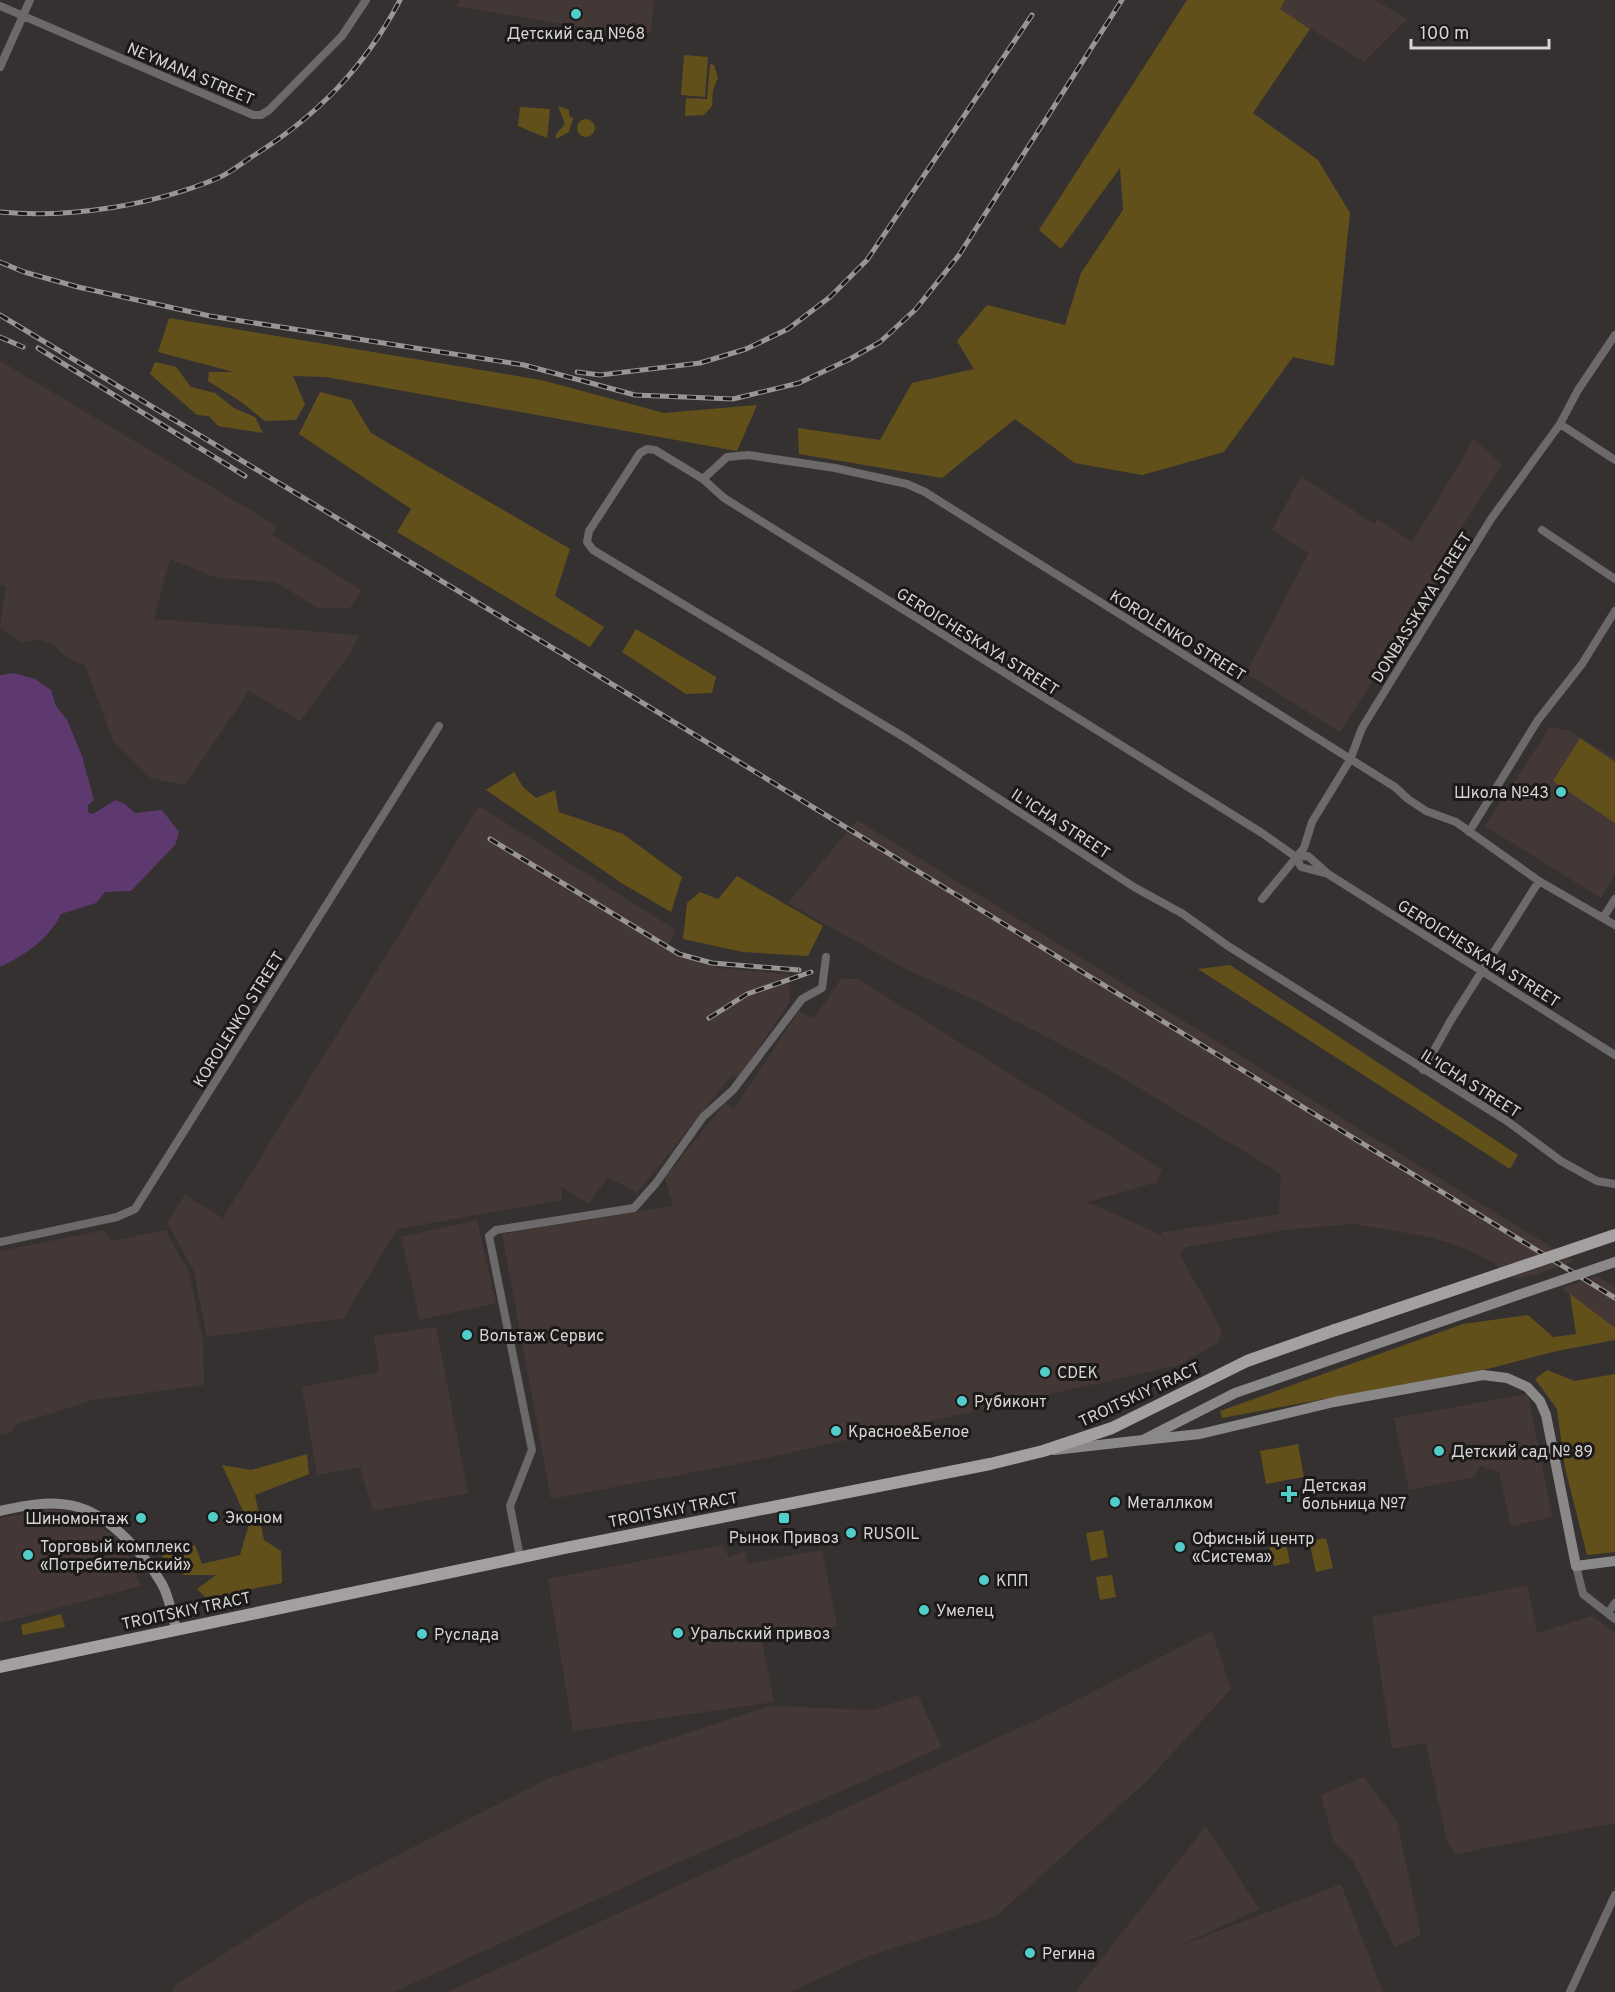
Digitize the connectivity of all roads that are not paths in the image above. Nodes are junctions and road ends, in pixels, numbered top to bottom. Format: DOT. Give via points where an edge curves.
graph roads {
  1 [pos="30,0"];
  2 [pos="366,0"];
  3 [pos="0,6"];
  4 [pos="24,16"];
  5 [pos="0,67"];
  6 [pos="1615,335"];
  7 [pos="1611,349"];
  8 [pos="1560,424"];
  9 [pos="647,449"];
  10 [pos="1615,460"];
  11 [pos="703,479"];
  12 [pos="1542,530"];
  13 [pos="1615,579"];
  14 [pos="1615,611"];
  15 [pos="439,726"];
  16 [pos="1350,760"];
  17 [pos="1469,832"];
  18 [pos="1296,858"];
  19 [pos="1539,881"];
  20 [pos="1262,899"];
  21 [pos="1615,899"];
  22 [pos="1603,918"];
  23 [pos="1615,925"];
  24 [pos="826,957"];
  25 [pos="1482,972"];
  26 [pos="1615,1054"];
  27 [pos="1423,1070"];
  28 [pos="1615,1184"];
  29 [pos="1615,1235"];
  30 [pos="0,1242"];
  31 [pos="1615,1262"];
  32 [pos="1195,1413"];
  33 [pos="1200,1434"];
  34 [pos="1143,1440"];
  35 [pos="1043,1451"];
  36 [pos="0,1511"];
  37 [pos="520,1557"];
  38 [pos="1615,1561"];
  39 [pos="1576,1566"];
  40 [pos="1615,1603"];
  41 [pos="1608,1613"];
  42 [pos="1615,1618"];
  43 [pos="176,1628"];
  44 [pos="0,1667"];
  45 [pos="1615,1894"];
  46 [pos="1570,1992"];
  1 -- 4 [label="street"];
  2 -- 4 [label="street, NEYMANA STREET" via="342,36 261,114 253,115"];
  3 -- 4 [label="street, NEYMANA STREET"];
  4 -- 5 [label="street"];
  6 -- 7 [label="street, DONBASSKAYA STREET"];
  7 -- 8 [label="street, DONBASSKAYA STREET" via="1578,390"];
  8 -- 10 [label="street"];
  8 -- 16 [label="street, DONBASSKAYA STREET" via="1491,519 1362,728"];
  9 -- 11 [label="street, GEROICHESKAYA STREET"];
  9 -- 27 [label="street, IL'ICHA STREET" via="640,453 589,531 587,542 593,550 907,739"];
  11 -- 16 [label="street, KOROLENKO STREET" via="714,466 736,454 835,468 907,484 947,504"];
  11 -- 18 [label="street, GEROICHESKAYA STREET" via="724,498 1022,681"];
  12 -- 13 [label="street"];
  14 -- 17 [label="street" via="1582,664 1538,720"];
  15 -- 30 [label="street, KOROLENKO STREET" via="135,1209 117,1217"];
  16 -- 17 [label="street, KOROLENKO STREET" via="1417,805"];
  16 -- 18 [label="street, DONBASSKAYA STREET"];
  17 -- 19 [label="street, KOROLENKO STREET"];
  18 -- 20 [label="street, DONBASSKAYA STREET"];
  18 -- 25 [label="street, GEROICHESKAYA STREET" via="1301,867 1328,874"];
  19 -- 22 [label="street, KOROLENKO STREET"];
  19 -- 25 [label="street"];
  21 -- 22 [label="street"];
  22 -- 23 [label="street, KOROLENKO STREET"];
  24 -- 37 [label="street" via="822,988 802,999 733,1090 703,1117 634,1208 495,1230 489,1236 532,1449 510,1506"];
  25 -- 26 [label="street, GEROICHESKAYA STREET"];
  25 -- 27 [label="street"];
  27 -- 28 [label="street, IL'ICHA STREET" via="1507,1121 1581,1173"];
  29 -- 35 [label="main road, TROITSKIY TRACT, bridge" via="1261,1355 1112,1428"];
  31 -- 32 [label="street, bridge" via="1235,1394"];
  32 -- 33 [label="street" via="1191,1424"];
  32 -- 34 [label="street"];
  33 -- 34 [label="street"];
  33 -- 39 [label="street" via="1467,1377 1507,1378 1531,1390 1546,1415"];
  34 -- 35 [label="street"];
  35 -- 37 [label="main road, TROITSKIY TRACT"];
  36 -- 43 [label="street" via="41,1503 58,1504 80,1507 101,1520 121,1534 156,1575"];
  37 -- 43 [label="main road, TROITSKIY TRACT"];
  38 -- 39 [label="street"];
  39 -- 41 [label="street" via="1583,1594"];
  40 -- 41 [label="street"];
  41 -- 42 [label="street"];
  43 -- 44 [label="main road, TROITSKIY TRACT"];
  45 -- 46 [label="street"];
}
